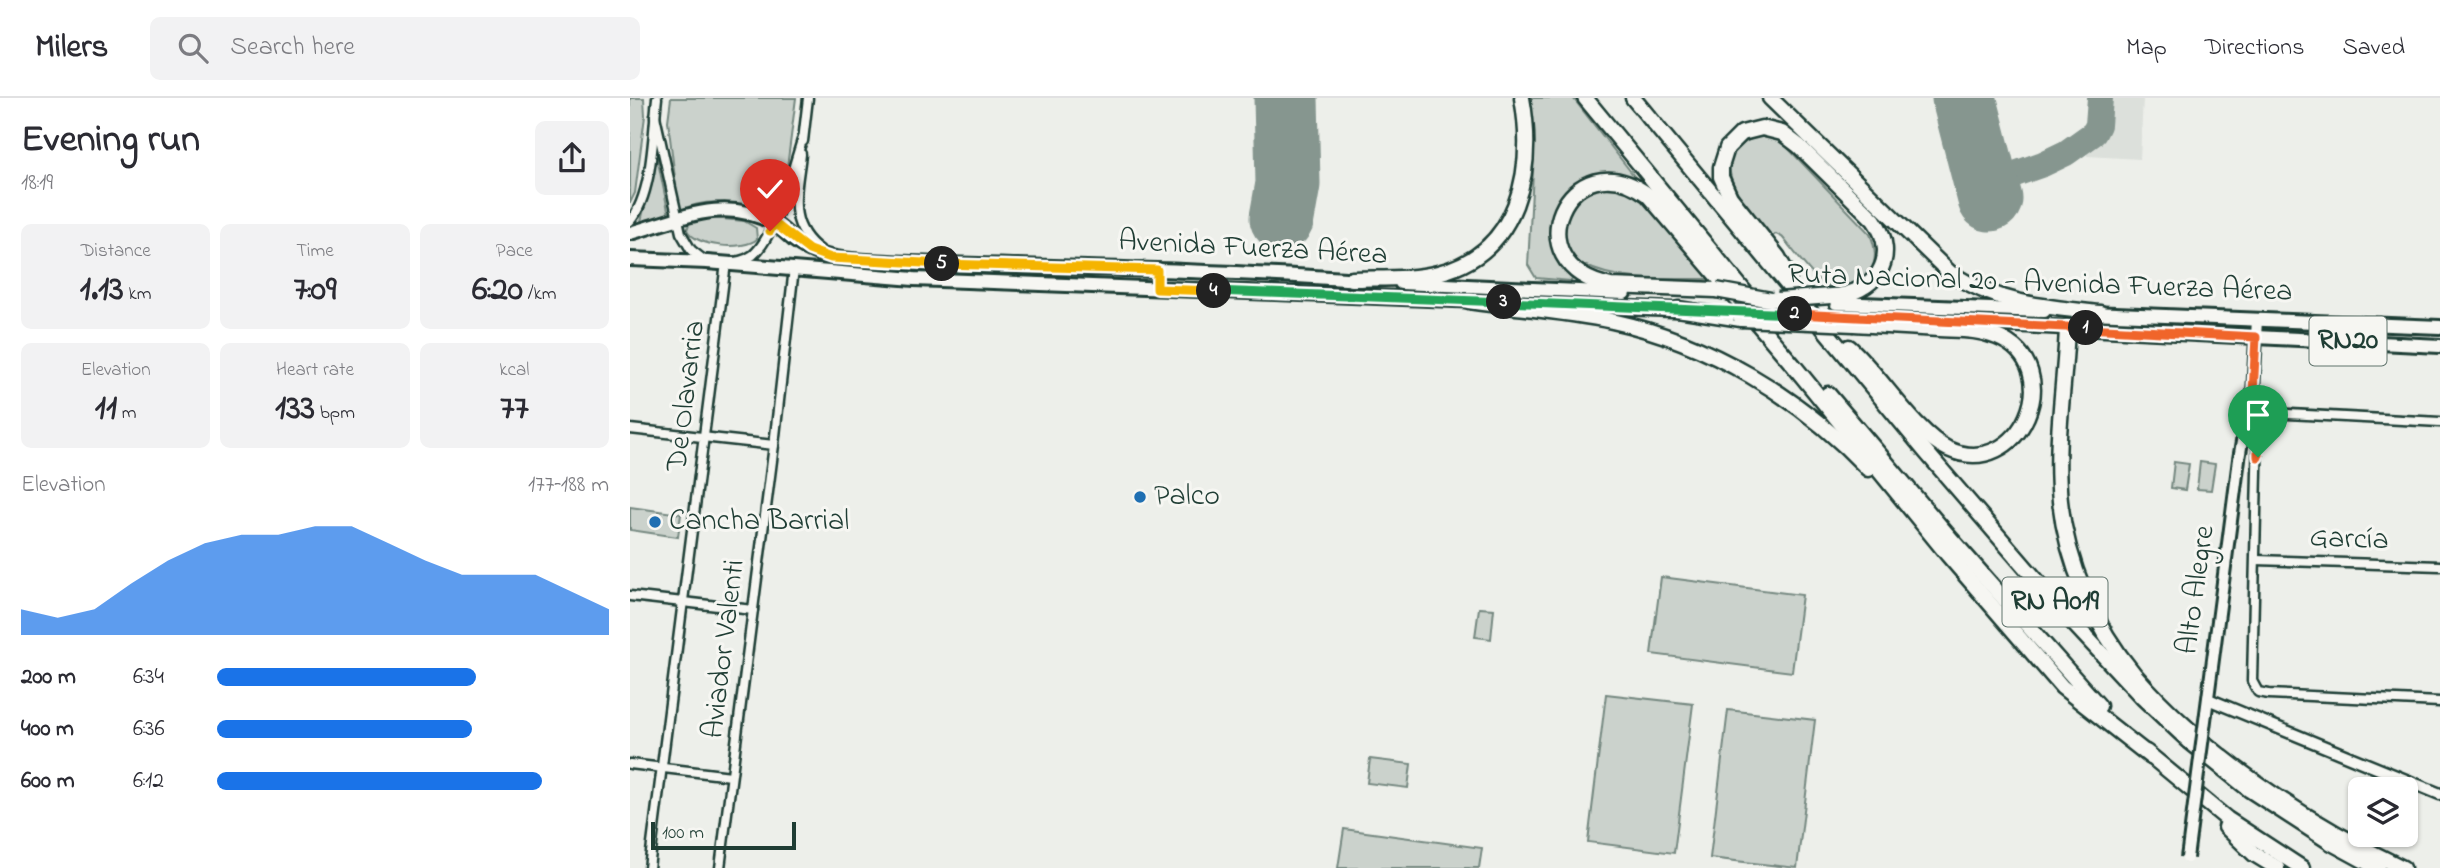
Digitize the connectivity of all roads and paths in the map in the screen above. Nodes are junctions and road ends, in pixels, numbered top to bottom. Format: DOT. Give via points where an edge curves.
graph roads {
  1 [pos="657,98"];
  2 [pos="808,98"];
  3 [pos="1522,98"];
  4 [pos="1585,98"];
  5 [pos="1633,98"];
  6 [pos="1770,98"];
  7 [pos="655,116"];
  8 [pos="803,137"];
  9 [pos="677,217"];
  10 [pos="630,220"];
  11 [pos="774,223"];
  12 [pos="630,233"];
  13 [pos="831,258"];
  14 [pos="630,259"];
  15 [pos="706,262"];
  16 [pos="726,263"];
  17 [pos="794,268"];
  18 [pos="1157,270"];
  19 [pos="1352,279"];
  20 [pos="1157,289"];
  21 [pos="1719,294"];
  22 [pos="1834,299"];
  23 [pos="1469,301"];
  24 [pos="1806,308"];
  25 [pos="1678,309"];
  26 [pos="2100,313"];
  27 [pos="2257,319"];
  28 [pos="1851,321"];
  29 [pos="2067,327"];
  30 [pos="2440,327"];
  31 [pos="2256,337"];
  32 [pos="2440,346"];
  33 [pos="2252,412"];
  34 [pos="2440,422"];
  35 [pos="630,429"];
  36 [pos="705,436"];
  37 [pos="774,444"];
  38 [pos="1948,555"];
  39 [pos="2256,560"];
  40 [pos="2440,566"];
  41 [pos="630,596"];
  42 [pos="683,602"];
  43 [pos="752,610"];
  44 [pos="2207,699"];
  45 [pos="2440,702"];
  46 [pos="2151,757"];
  47 [pos="630,764"];
  48 [pos="663,768"];
  49 [pos="731,776"];
  50 [pos="2177,780"];
  51 [pos="2440,794"];
  52 [pos="2187,863"];
  53 [pos="649,868"];
  54 [pos="720,868"];
  55 [pos="2277,868"];
  56 [pos="2302,868"];
  57 [pos="2378,868"];
  58 [pos="2403,868"];
  1 -- 7 [label="street"];
  2 -- 8 [label="street"];
  3 -- 19 [label="highway" via="1524,175 1512,214 1494,242 1469,261 1437,274"];
  4 -- 46 [label="highway, RN A019" via="1960,550 2073,680"];
  5 -- 24 [label="highway, RN A019"];
  6 -- 26 [label="highway" via="1950,273 2007,300"];
  7 -- 9 [label="street"];
  7 -- 10 [label="street" via="645,194"];
  8 -- 11 [label="street"];
  8 -- 13 [label="street" via="798,224 806,238"];
  9 -- 11 [label="main road, Avenida Fuerza Aérea" via="733,211"];
  9 -- 12 [label="main road, Avenida Fuerza Aérea"];
  9 -- 15 [label="street" via="687,245"];
  11 -- 13 [label="main road, Avenida Fuerza Aérea" via="809,250"];
  11 -- 16 [label="street" via="753,254"];
  13 -- 18 [label="main road, Avenida Fuerza Aérea"];
  14 -- 15 [label="main road, Avenida Fuerza Aérea"];
  15 -- 16 [label="main road, Avenida Fuerza Aérea"];
  16 -- 17 [label="main road, Avenida Fuerza Aérea"];
  16 -- 36 [label="street, De Olavarria"];
  17 -- 20 [label="main road, Avenida Fuerza Aérea" via="901,278"];
  17 -- 37 [label="street, Aviador Valenti"];
  18 -- 19 [label="main road, Avenida Fuerza Aérea"];
  18 -- 20 [label="main road"];
  19 -- 21 [label="main road, Avenida Fuerza Aérea"];
  20 -- 23 [label="main road, Avenida Fuerza Aérea"];
  21 -- 22 [label="highway, bridge" via="1774,300"];
  21 -- 38 [label="highway" via="1611,286 1580,274 1566,261 1557,239 1564,205 1578,189 1598,180 1628,182 1648,195"];
  22 -- 24 [label="highway" via="1864,288 1876,276 1885,258 1880,228 1791,139 1773,129 1752,129 1727,148 1721,177 1730,197 1778,257"];
  22 -- 26 [label="main road, Ruta Nacional 20 - Avenida Fuerza Aérea / RN20"];
  23 -- 25 [label="main road, Avenida Fuerza Aérea"];
  23 -- 38 [label="highway" via="1622,324 1680,342 1732,366 1776,392 1836,439"];
  24 -- 28 [label="highway" via="1865,361 1926,433 1948,449 1969,454 1995,450 2023,427 2032,405 2032,380 2022,357 2004,340 1974,331"];
  24 -- 57 [label="highway, RN A019" via="2054,601 2164,719 2250,790"];
  25 -- 28 [label="highway, bridge"];
  26 -- 27 [label="main road, Ruta Nacional 20 - Avenida Fuerza Aérea / RN20"];
  27 -- 30 [label="main road, Ruta Nacional 20 - Avenida Fuerza Aérea / RN20"];
  27 -- 31 [label="main road, Alto Alegre"];
  28 -- 29 [label="main road, Ruta Nacional 20 - Avenida Fuerza Aérea / RN20"];
  29 -- 31 [label="main road, Ruta Nacional 20 - Avenida Fuerza Aérea / RN20"];
  29 -- 58 [label="highway" via="2058,459 2060,502 2077,575 2107,635 2150,690 2222,756 2295,808"];
  31 -- 32 [label="main road, Ruta Nacional 20 - Avenida Fuerza Aérea / RN20"];
  31 -- 33 [label="main road, Alto Alegre"];
  33 -- 34 [label="street"];
  33 -- 39 [label="street" via="2258,430"];
  33 -- 44 [label="main road, Alto Alegre" via="2239,459"];
  35 -- 36 [label="street"];
  36 -- 37 [label="street"];
  36 -- 42 [label="street, De Olavarria"];
  37 -- 43 [label="street, Aviador Valenti"];
  38 -- 46 [label="highway" via="2062,687"];
  39 -- 40 [label="street, García"];
  39 -- 45 [label="street" via="2252,681 2258,692"];
  41 -- 42 [label="street"];
  42 -- 43 [label="street"];
  42 -- 48 [label="street, De Olavarria"];
  43 -- 49 [label="street, Aviador Valenti"];
  44 -- 51 [label="street"];
  44 -- 52 [label="main road, Alto Alegre, bridge"];
  46 -- 50 [label="highway, RN A019"];
  47 -- 48 [label="street"];
  48 -- 49 [label="street"];
  48 -- 53 [label="street, De Olavarria"];
  49 -- 54 [label="street, Aviador Valenti"];
  50 -- 55 [label="highway" via="2254,854"];
  50 -- 56 [label="highway, RN A019"];
}
